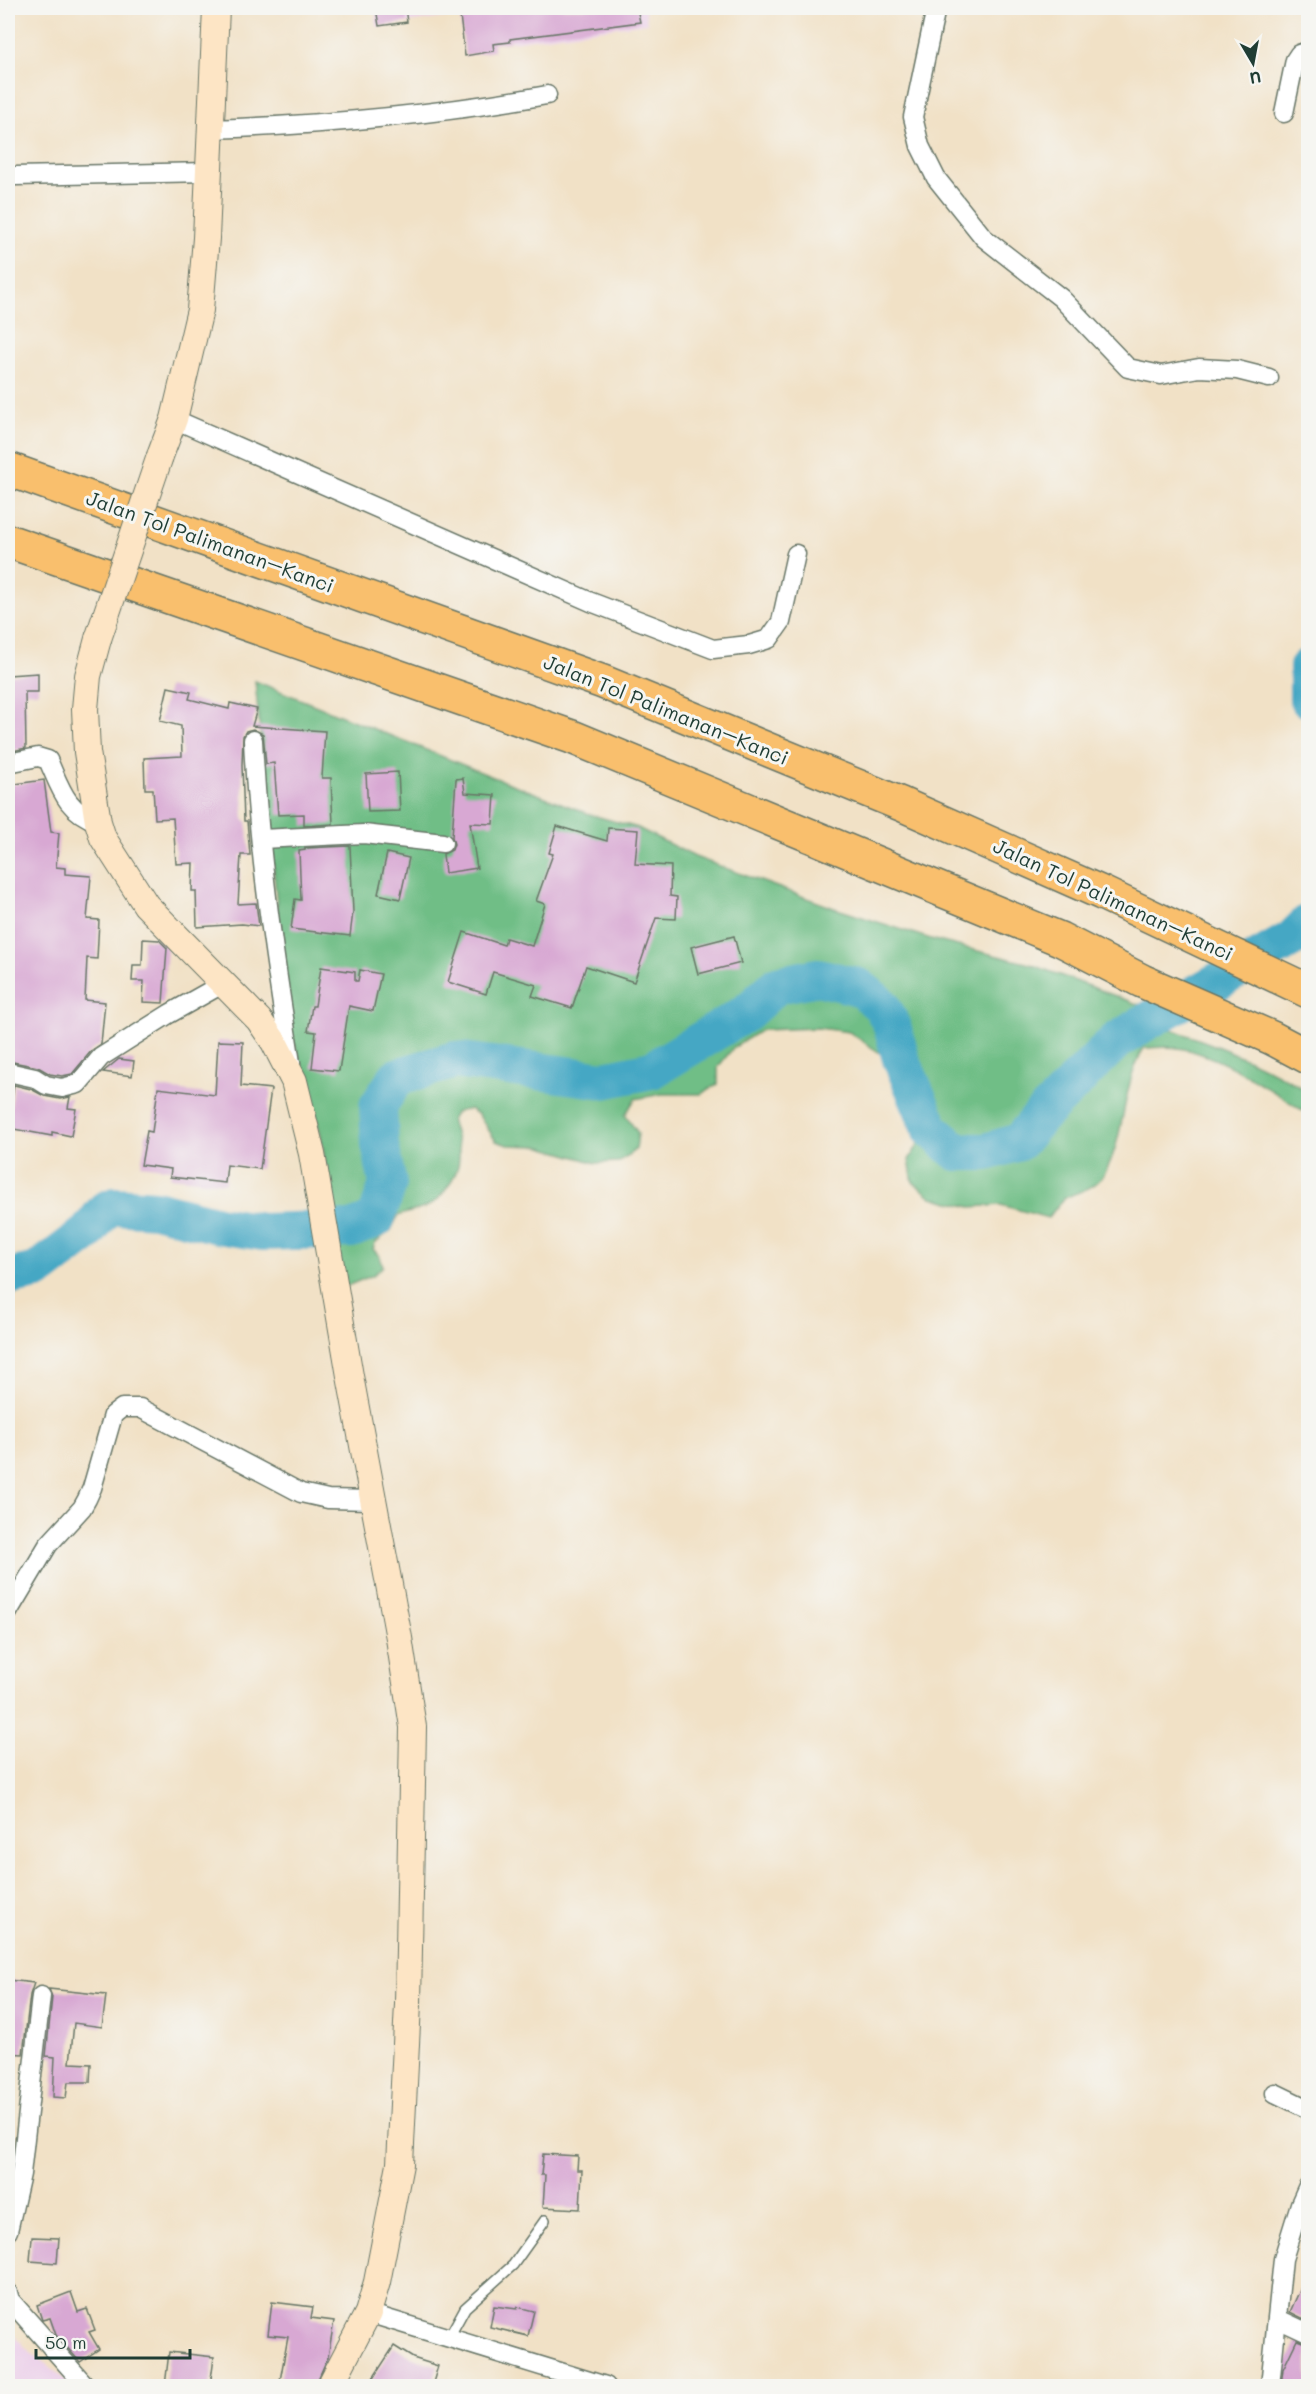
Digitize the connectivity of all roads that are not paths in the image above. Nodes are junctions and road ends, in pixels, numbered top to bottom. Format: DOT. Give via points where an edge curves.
graph roads {
  1 [pos="216,8"];
  2 [pos="936,8"];
  3 [pos="1308,51"];
  4 [pos="547,95"];
  5 [pos="1284,113"];
  6 [pos="212,129"];
  7 [pos="209,172"];
  8 [pos="15,176"];
  9 [pos="1269,378"];
  10 [pos="174,419"];
  11 [pos="8,469"];
  12 [pos="8,541"];
  13 [pos="796,554"];
  14 [pos="253,740"];
  15 [pos="8,763"];
  16 [pos="98,822"];
  17 [pos="261,839"];
  18 [pos="443,843"];
  19 [pos="224,983"];
  20 [pos="1302,988"];
  21 [pos="1308,1057"];
  22 [pos="8,1072"];
  23 [pos="294,1081"];
  24 [pos="372,1500"];
  25 [pos="8,1612"];
  26 [pos="41,1996"];
  27 [pos="1275,2093"];
  28 [pos="1308,2109"];
  29 [pos="1308,2186"];
  30 [pos="545,2220"];
  31 [pos="1301,2228"];
  32 [pos="8,2231"];
  33 [pos="8,2298"];
  34 [pos="368,2313"];
  35 [pos="1278,2319"];
  36 [pos="1308,2332"];
  37 [pos="448,2339"];
  38 [pos="86,2386"];
  39 [pos="330,2386"];
  40 [pos="606,2386"];
  41 [pos="1270,2386"];
  1 -- 6 [label="street"];
  2 -- 9 [label="street" via="913,117 920,146 936,178 984,238 1061,298 1128,368 1161,375 1199,368 1237,370"];
  3 -- 5 [label="street" via="1295,60"];
  4 -- 6 [label="street" via="467,109 326,124"];
  6 -- 7 [label="street"];
  7 -- 8 [label="street"];
  7 -- 10 [label="street" via="200,310"];
  10 -- 13 [label="street" via="591,602 713,649 770,639 781,622"];
  10 -- 16 [label="street, bridge" via="88,676 87,752"];
  11 -- 20 [label="highway, Jalan Tol Palimanan–Kanci" via="603,682 901,804"];
  12 -- 21 [label="highway" via="572,737 1060,939"];
  14 -- 17 [label="street"];
  15 -- 16 [label="street" via="39,756 48,760 72,808 82,817"];
  16 -- 19 [label="street" via="115,858 146,905"];
  17 -- 18 [label="street" via="364,834"];
  17 -- 23 [label="street"];
  19 -- 22 [label="street" via="101,1057 78,1084 62,1088"];
  19 -- 23 [label="street" via="259,1020"];
  23 -- 24 [label="street" via="312,1154"];
  24 -- 25 [label="street" via="328,1499 301,1493 140,1408 122,1408 113,1415 92,1488 82,1508 48,1545"];
  24 -- 34 [label="street" via="399,1638 413,1756 400,2164"];
  26 -- 32 [label="street" via="21,2174"];
  27 -- 28 [label="street"];
  29 -- 31 [label="street"];
  30 -- 37 [label="lane" via="513,2265 465,2308"];
  31 -- 35 [label="street" via="1283,2259"];
  33 -- 38 [label="street"];
  34 -- 37 [label="street"];
  34 -- 39 [label="street"];
  35 -- 36 [label="street"];
  35 -- 41 [label="street"];
  37 -- 40 [label="street"];
}
